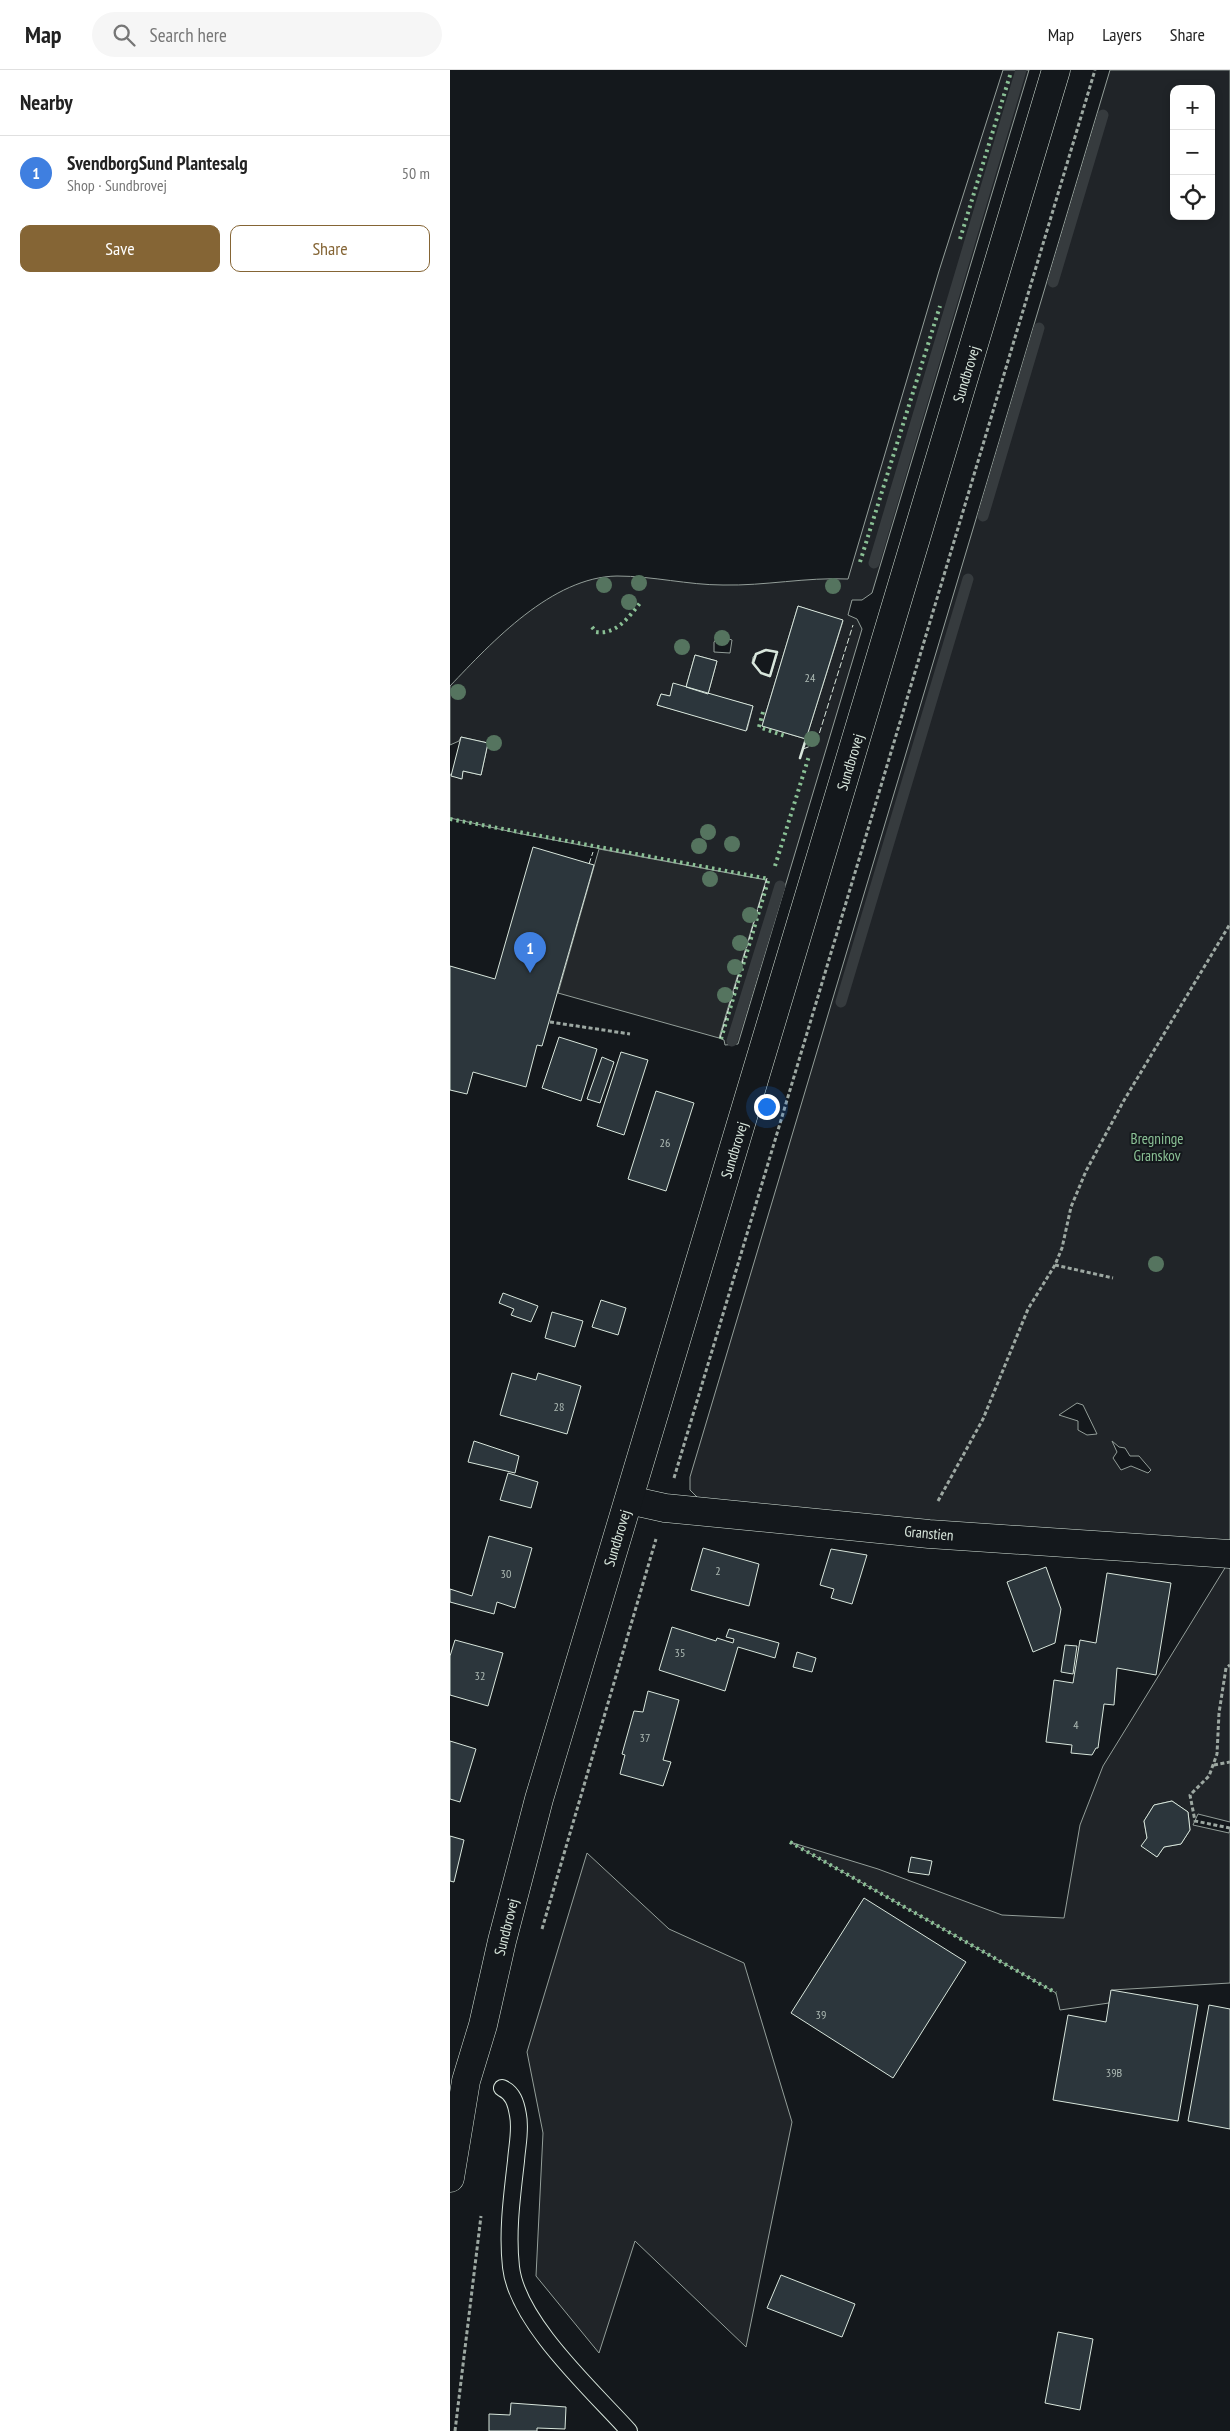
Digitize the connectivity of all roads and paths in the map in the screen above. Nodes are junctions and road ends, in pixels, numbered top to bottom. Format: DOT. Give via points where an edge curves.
graph roads {
  1 [pos="1056,70"];
  2 [pos="1095,70"];
  3 [pos="1230,924"];
  4 [pos="1228,929"];
  5 [pos="550,1022"];
  6 [pos="630,1034"];
  7 [pos="1055,1265"];
  8 [pos="1112,1278"];
  9 [pos="629,1500"];
  10 [pos="665,1508"];
  11 [pos="929,1534"];
  12 [pos="1230,1554"];
  13 [pos="1230,1665"];
  14 [pos="1230,1762"];
  15 [pos="1213,1765"];
  16 [pos="1230,1828"];
  17 [pos="540,1932"];
  18 [pos="502,2088"];
  19 [pos="450,2178"];
  20 [pos="482,2209"];
  21 [pos="455,2431"];
  22 [pos="629,2431"];
  1 -- 9 [label="main road, Sundbrovej"];
  2 -- 10 [label="path"];
  3 -- 4 [label="path"];
  4 -- 7 [label="path" via="1123,1102 1090,1163 1071,1207"];
  5 -- 6 [label="path"];
  7 -- 8 [label="path"];
  7 -- 11 [label="path" via="1028,1309 983,1419 935,1506"];
  9 -- 10 [label="main road, Granstien"];
  9 -- 19 [label="main road, Sundbrovej" via="539,1799 466,2081"];
  10 -- 11 [label="main road, Granstien"];
  10 -- 17 [label="path"];
  11 -- 12 [label="main road, Granstien"];
  13 -- 15 [label="path" via="1226,1668 1218,1713 1217,1754"];
  14 -- 15 [label="path"];
  15 -- 16 [label="path" via="1210,1776 1190,1796 1195,1821"];
  18 -- 22 [label="lane" via="513,2096 519,2116 510,2248 512,2274 519,2296 526,2313"];
  20 -- 21 [label="path"];
}
